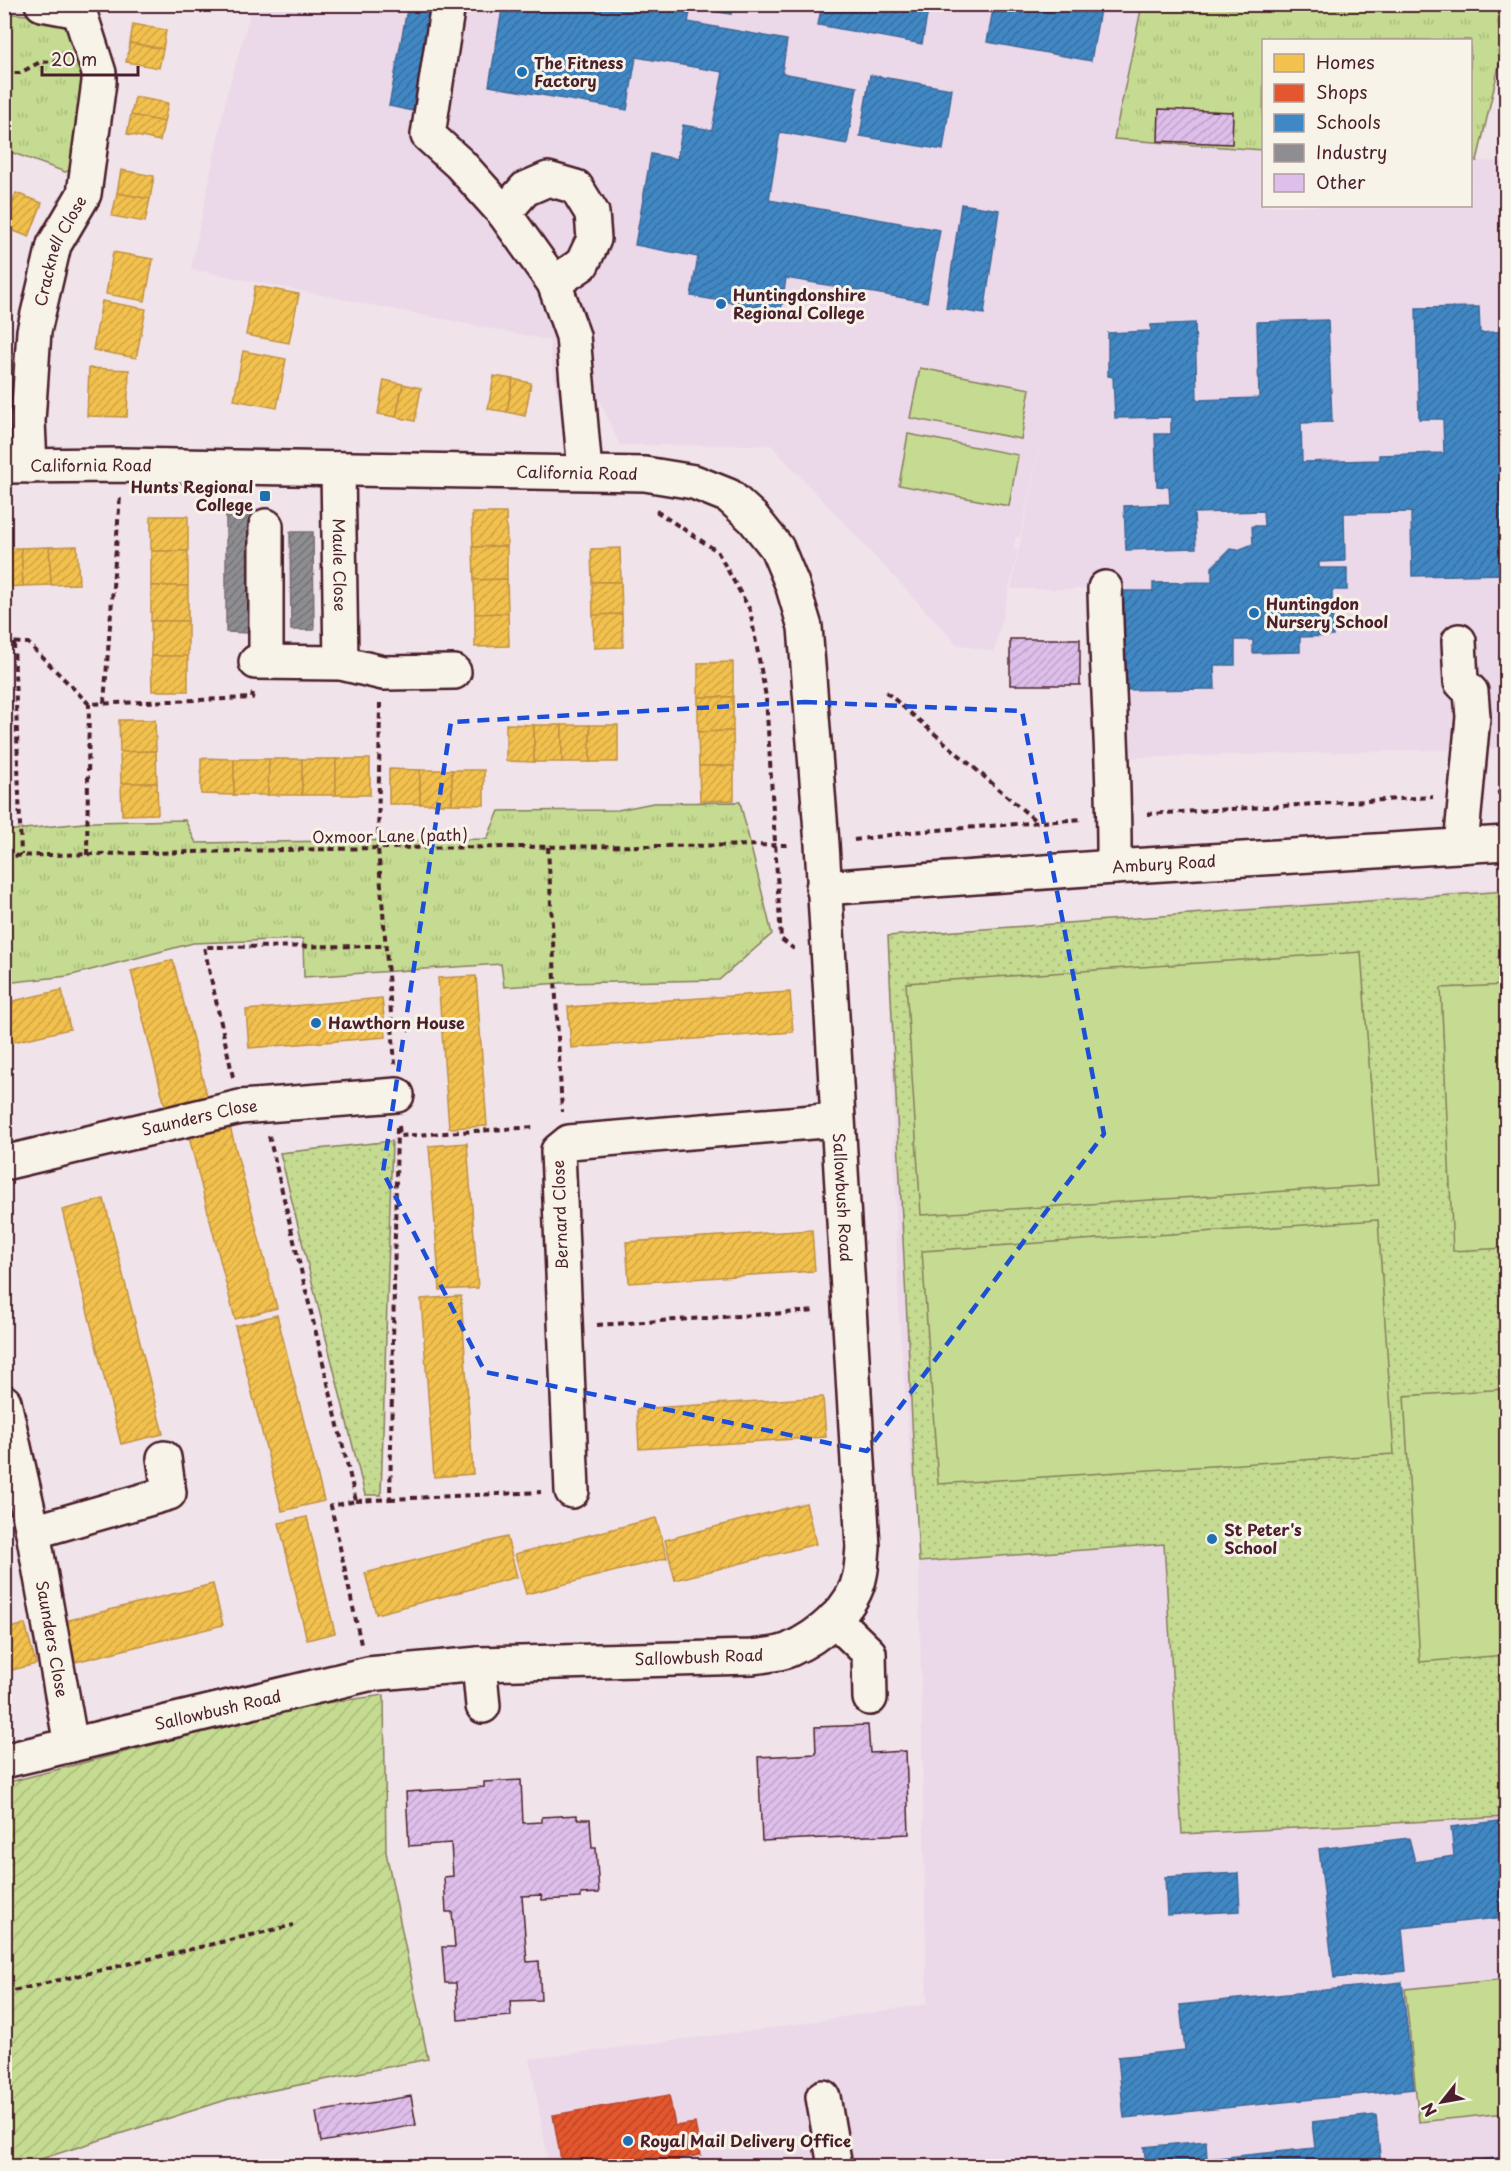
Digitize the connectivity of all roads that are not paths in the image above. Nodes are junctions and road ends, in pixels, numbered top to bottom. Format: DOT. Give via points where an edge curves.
graph roads {
  1 [pos="42,4"];
  2 [pos="448,4"];
  3 [pos="78,8"];
  4 [pos="504,213"];
  5 [pos="554,283"];
  6 [pos="17,466"];
  7 [pos="338,469"];
  8 [pos="585,472"];
  9 [pos="266,526"];
  10 [pos="1105,588"];
  11 [pos="1459,641"];
  12 [pos="341,663"];
  13 [pos="454,672"];
  14 [pos="1506,843"];
  15 [pos="1461,846"];
  16 [pos="1114,867"];
  17 [pos="823,888"];
  18 [pos="397,1095"];
  19 [pos="837,1120"];
  20 [pos="4,1163"];
  21 [pos="4,1402"];
  22 [pos="164,1458"];
  23 [pos="572,1491"];
  24 [pos="33,1532"];
  25 [pos="834,1619"];
  26 [pos="479,1664"];
  27 [pos="870,1698"];
  28 [pos="483,1706"];
  29 [pos="71,1745"];
  30 [pos="4,1761"];
  31 [pos="823,2097"];
  32 [pos="835,2166"];
  1 -- 3 [label="street"];
  2 -- 4 [label="street" via="428,135"];
  3 -- 6 [label="street, Cracknell Close" via="99,73 84,194 54,245 33,332 28,421"];
  4 -- 5 [label="street"];
  4 -- 5 [label="street" via="525,189 548,179 576,186 592,213 594,239 582,264"];
  5 -- 8 [label="street" via="573,336"];
  6 -- 7 [label="street, California Road"];
  7 -- 8 [label="street, California Road"];
  7 -- 12 [label="street, Maule Close"];
  8 -- 17 [label="street, California Road" via="645,474 703,486 729,496 777,548 805,627"];
  9 -- 12 [label="street" via="261,662"];
  10 -- 16 [label="street"];
  11 -- 15 [label="street" via="1461,682 1471,692 1473,717"];
  12 -- 13 [label="street" via="383,673"];
  14 -- 15 [label="street, Ambury Road"];
  15 -- 16 [label="street, Ambury Road"];
  16 -- 17 [label="street, Ambury Road"];
  17 -- 19 [label="street, Sallowbush Road"];
  18 -- 20 [label="street, Saunders Close" via="251,1107"];
  19 -- 23 [label="street, Bernard Close" via="566,1134 558,1151"];
  19 -- 25 [label="street, Sallowbush Road" via="862,1547 860,1577 850,1599"];
  21 -- 24 [label="street, Saunders Close"];
  22 -- 24 [label="street" via="169,1493"];
  24 -- 29 [label="street, Saunders Close"];
  25 -- 26 [label="street, Sallowbush Road" via="786,1652 752,1657"];
  25 -- 27 [label="street" via="869,1653"];
  26 -- 28 [label="street"];
  26 -- 29 [label="street, Sallowbush Road" via="368,1674"];
  29 -- 30 [label="street, Sallowbush Road"];
  31 -- 32 [label="street"];
}
